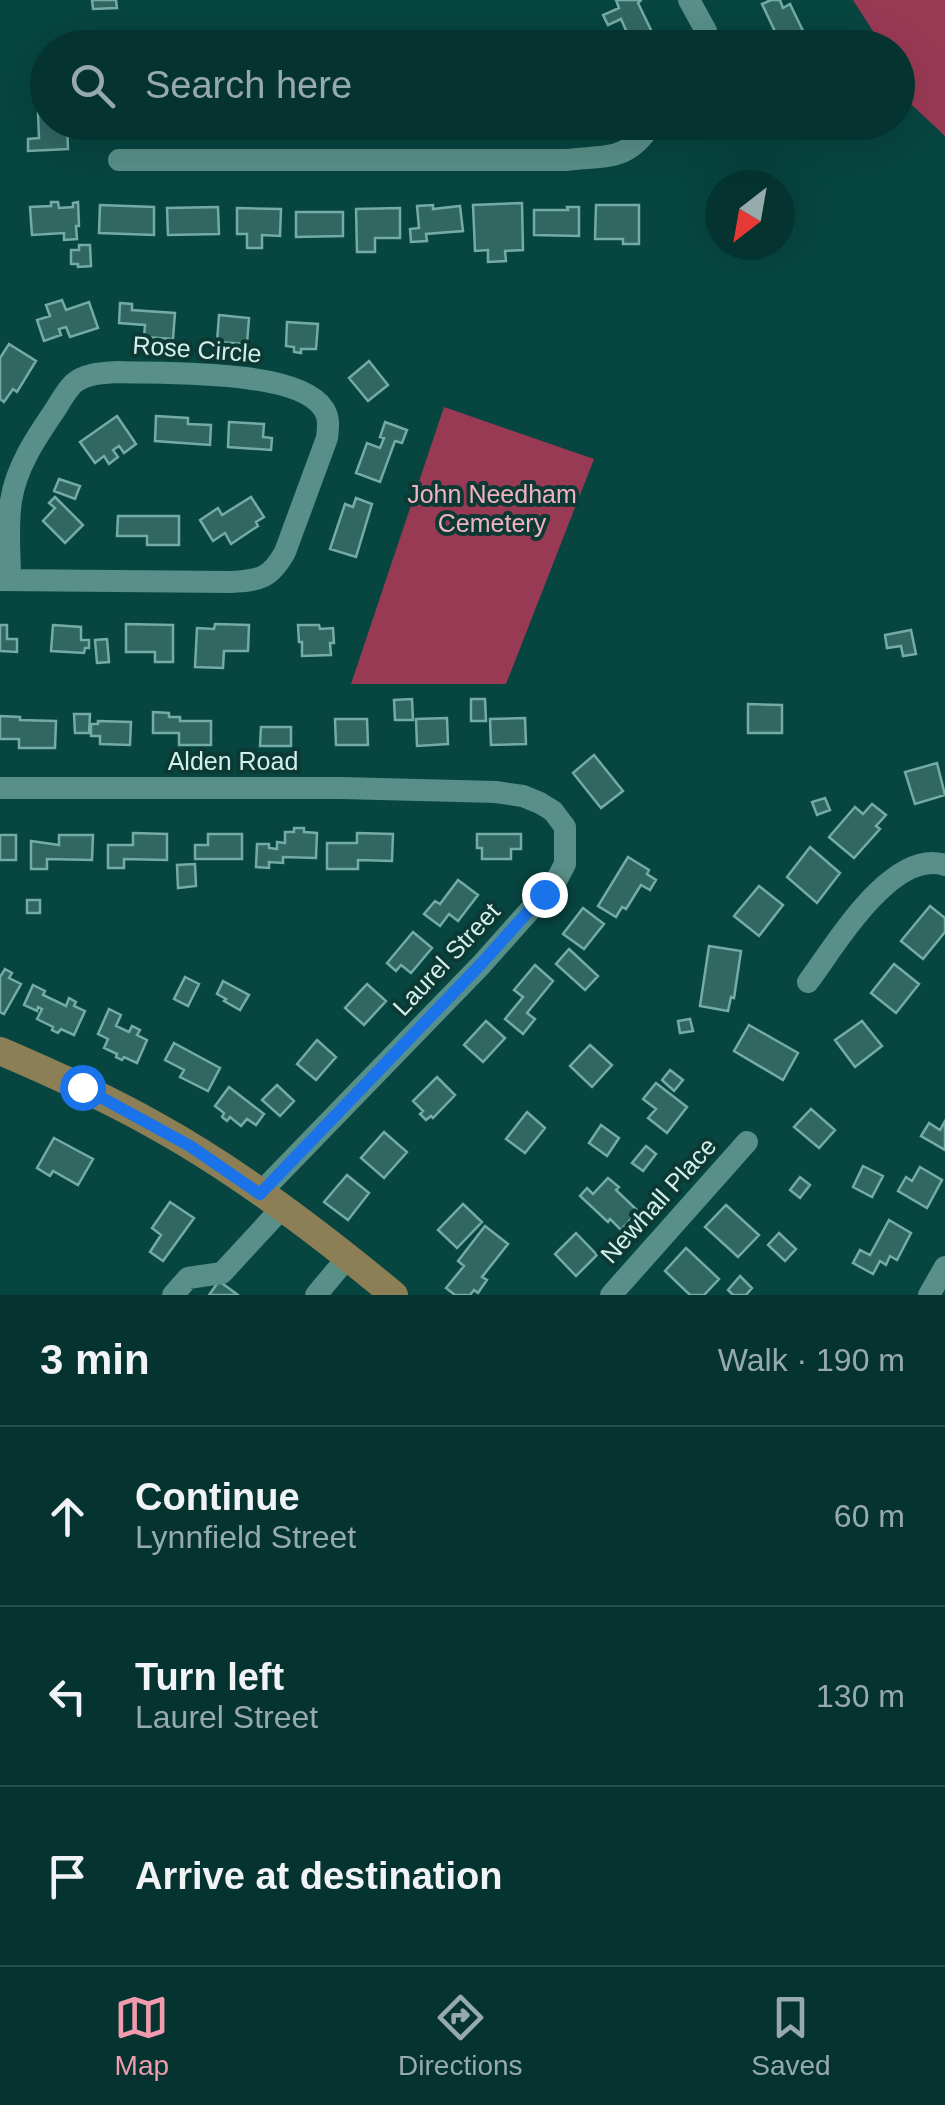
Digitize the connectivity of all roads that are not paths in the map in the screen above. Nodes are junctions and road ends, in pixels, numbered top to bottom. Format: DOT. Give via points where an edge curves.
graph roads {
  1 [pos="690,0"];
  2 [pos="705,30"];
  3 [pos="642,140"];
  4 [pos="119,160"];
  5 [pos="5,580"];
  6 [pos="0,788"];
  7 [pos="466,791"];
  8 [pos="945,864"];
  9 [pos="808,982"];
  10 [pos="0,1051"];
  11 [pos="746,1142"];
  12 [pos="271,1201"];
  13 [pos="347,1258"];
  14 [pos="945,1267"];
  15 [pos="173,1295"];
  16 [pos="316,1295"];
  17 [pos="394,1295"];
  18 [pos="610,1295"];
  19 [pos="928,1295"];
  1 -- 2 [label="street"];
  3 -- 4 [label="street" via="622,154 566,160"];
  5 -- 5 [label="street, Rose Circle" via="19,473 72,384 83,378 118,372 259,378 312,396 323,408 327,438 285,552 268,576 231,582"];
  6 -- 7 [label="street, Alden Road"];
  7 -- 12 [label="street, Laurel Street" via="523,796 554,812 565,827 565,864"];
  8 -- 9 [label="street" via="904,870 875,894"];
  10 -- 12 [label="main road" via="158,1127"];
  11 -- 18 [label="street, Newhall Place"];
  12 -- 13 [label="main road"];
  12 -- 15 [label="street, Laurel Street" via="222,1273 188,1278"];
  13 -- 16 [label="street"];
  13 -- 17 [label="main road"];
  14 -- 19 [label="street"];
}
